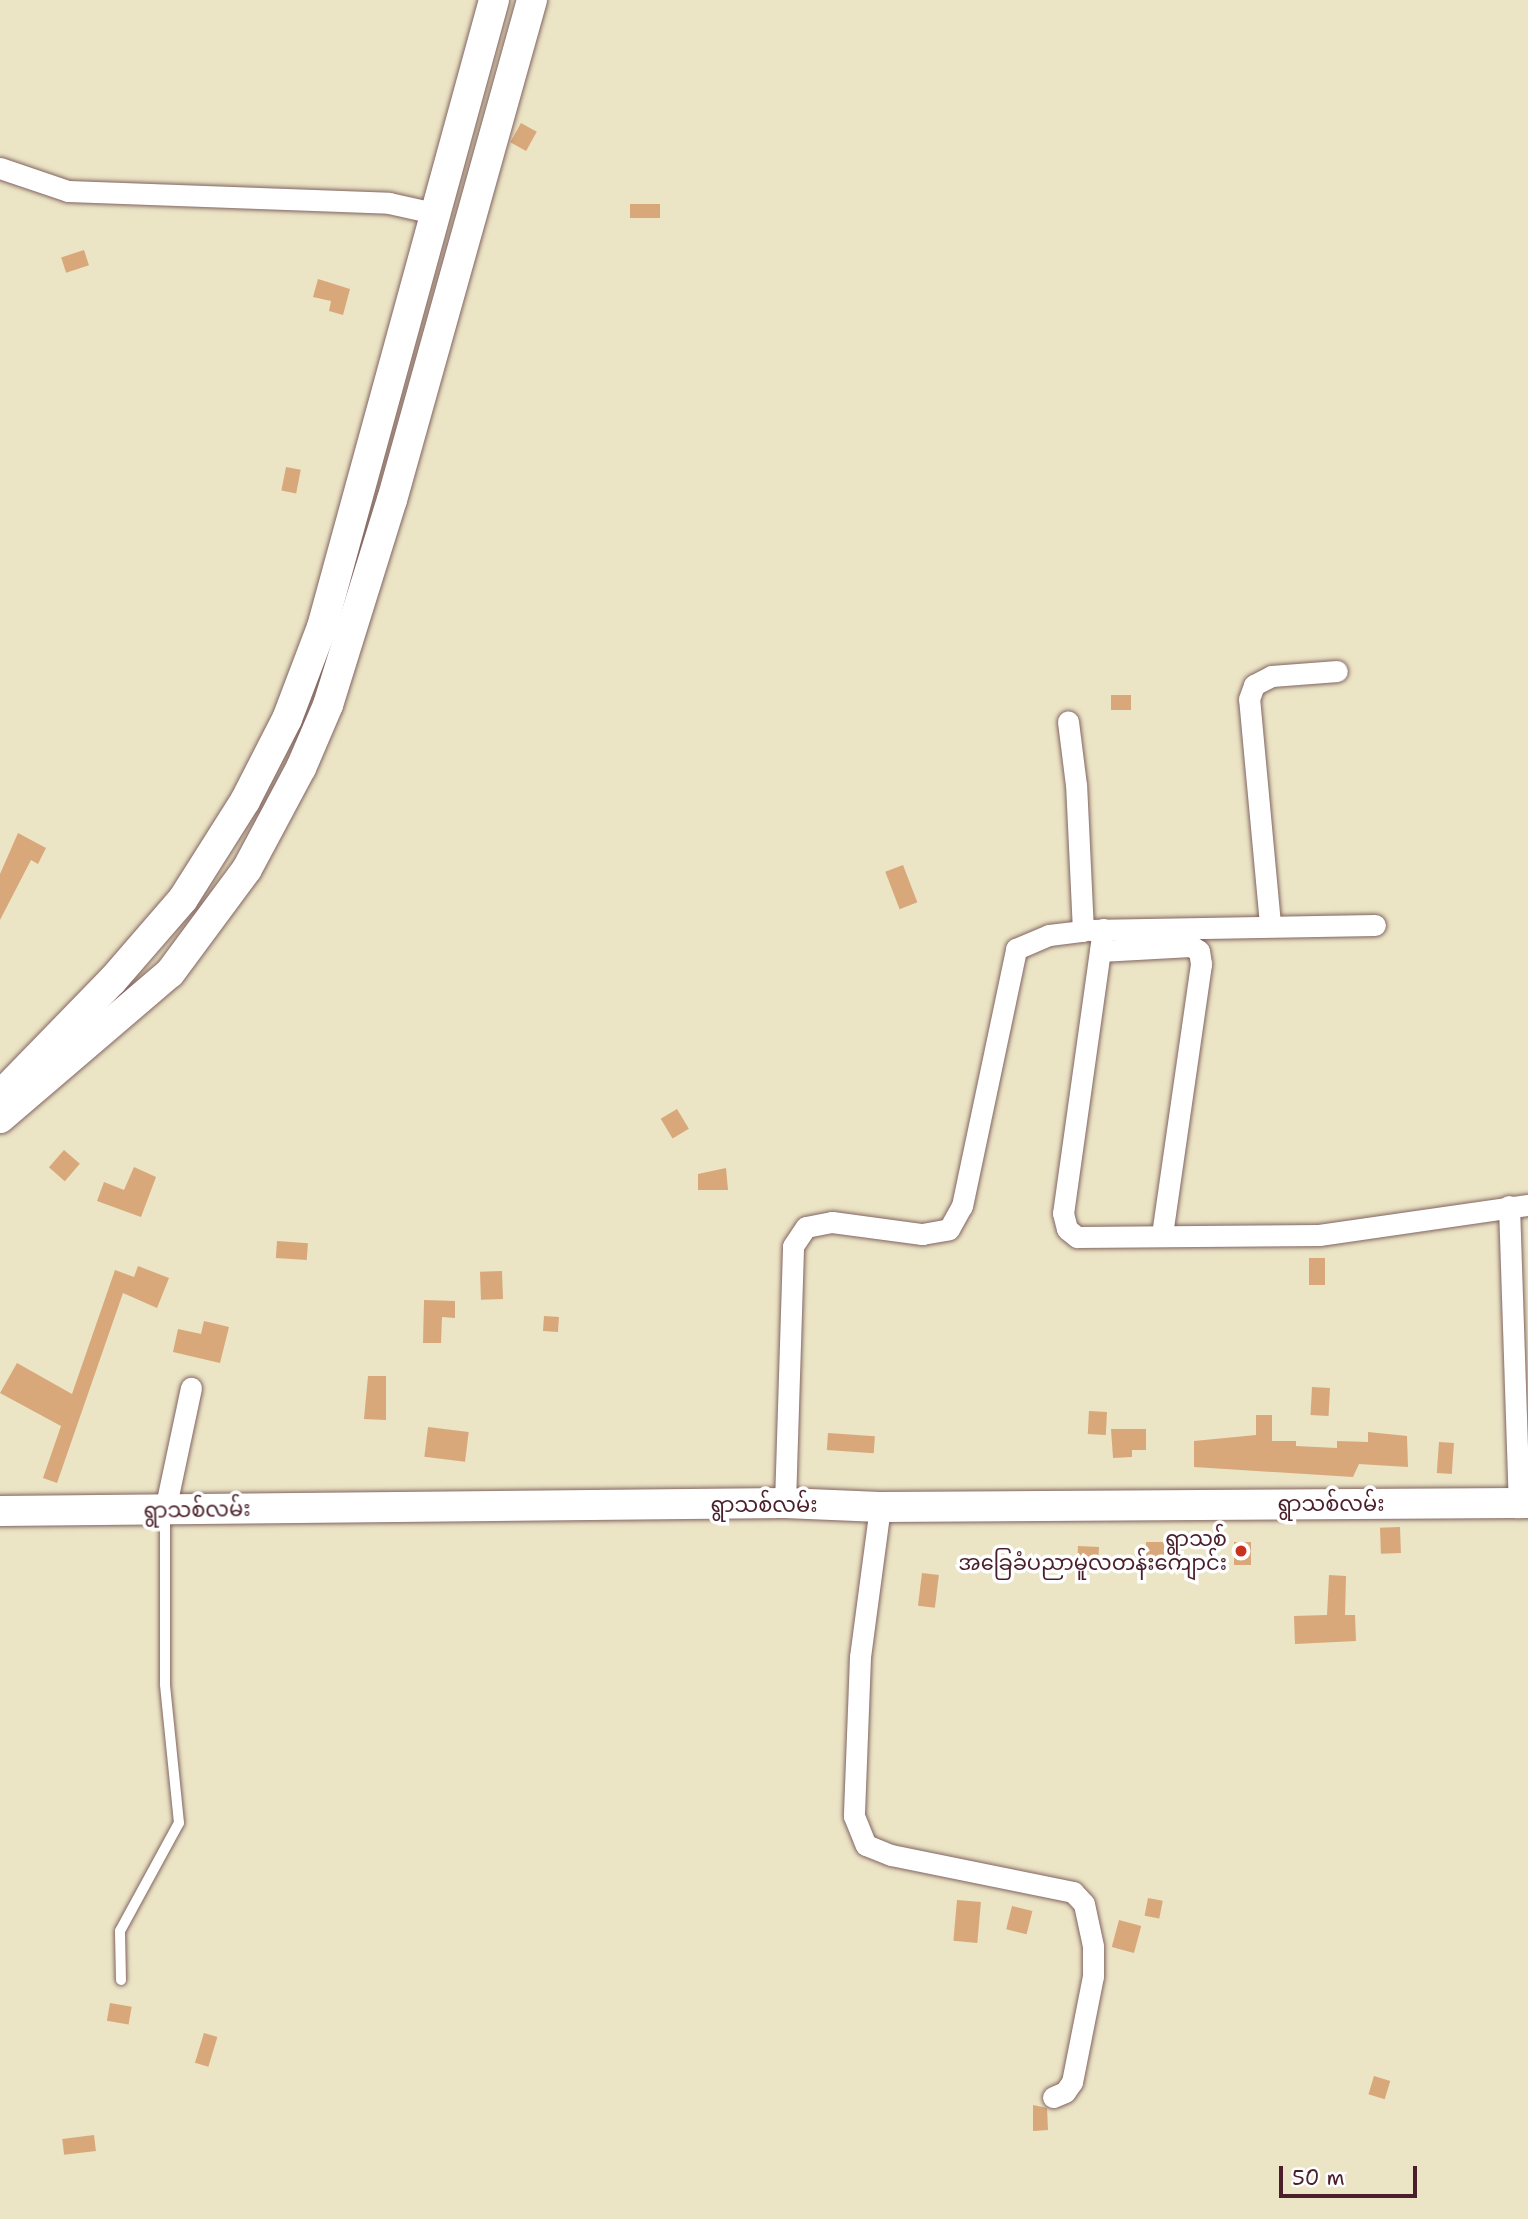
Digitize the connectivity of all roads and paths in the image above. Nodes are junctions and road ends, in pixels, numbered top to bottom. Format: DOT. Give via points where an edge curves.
graph roads {
  1 [pos="494,0"];
  2 [pos="532,0"];
  3 [pos="0,169"];
  4 [pos="434,213"];
  5 [pos="1337,671"];
  6 [pos="1068,722"];
  7 [pos="1270,924"];
  8 [pos="1374,925"];
  9 [pos="1095,937"];
  10 [pos="0,1097"];
  11 [pos="0,1118"];
  12 [pos="1519,1205"];
  13 [pos="1161,1234"];
  14 [pos="191,1388"];
  15 [pos="785,1503"];
  16 [pos="1523,1503"];
  17 [pos="880,1507"];
  18 [pos="165,1510"];
  19 [pos="0,1511"];
  20 [pos="121,1980"];
  21 [pos="1053,2097"];
  1 -- 4 [label="main road"];
  2 -- 11 [label="main road" via="392,500 328,705 302,768 247,869 170,973"];
  3 -- 4 [label="street" via="68,191 389,203"];
  4 -- 10 [label="main road" via="323,626 288,719 245,801 183,899 112,981"];
  5 -- 7 [label="street" via="1272,676 1254,685 1249,699"];
  6 -- 9 [label="street"];
  7 -- 8 [label="street"];
  7 -- 9 [label="street"];
  9 -- 13 [label="street" via="1063,1213 1067,1229 1077,1237"];
  9 -- 13 [label="street" via="1191,946 1199,951 1201,964"];
  9 -- 15 [label="street" via="1049,935 1016,949 962,1206 950,1229 922,1234 832,1222 806,1227 793,1246"];
  12 -- 13 [label="street" via="1319,1234"];
  12 -- 16 [label="street"];
  14 -- 18 [label="street"];
  15 -- 17 [label="main road, ရွာသစ်လမ်း"];
  15 -- 18 [label="main road, ရွာသစ်လမ်း"];
  16 -- 17 [label="main road, ရွာသစ်လမ်း"];
  17 -- 21 [label="street" via="860,1657 854,1816 866,1845 891,1855 1073,1892 1084,1904 1093,1945 1093,1976 1072,2082 1065,2092"];
  18 -- 19 [label="main road, ရွာသစ်လမ်း"];
  18 -- 20 [label="lane" via="165,1684 180,1823 120,1931"];
}
